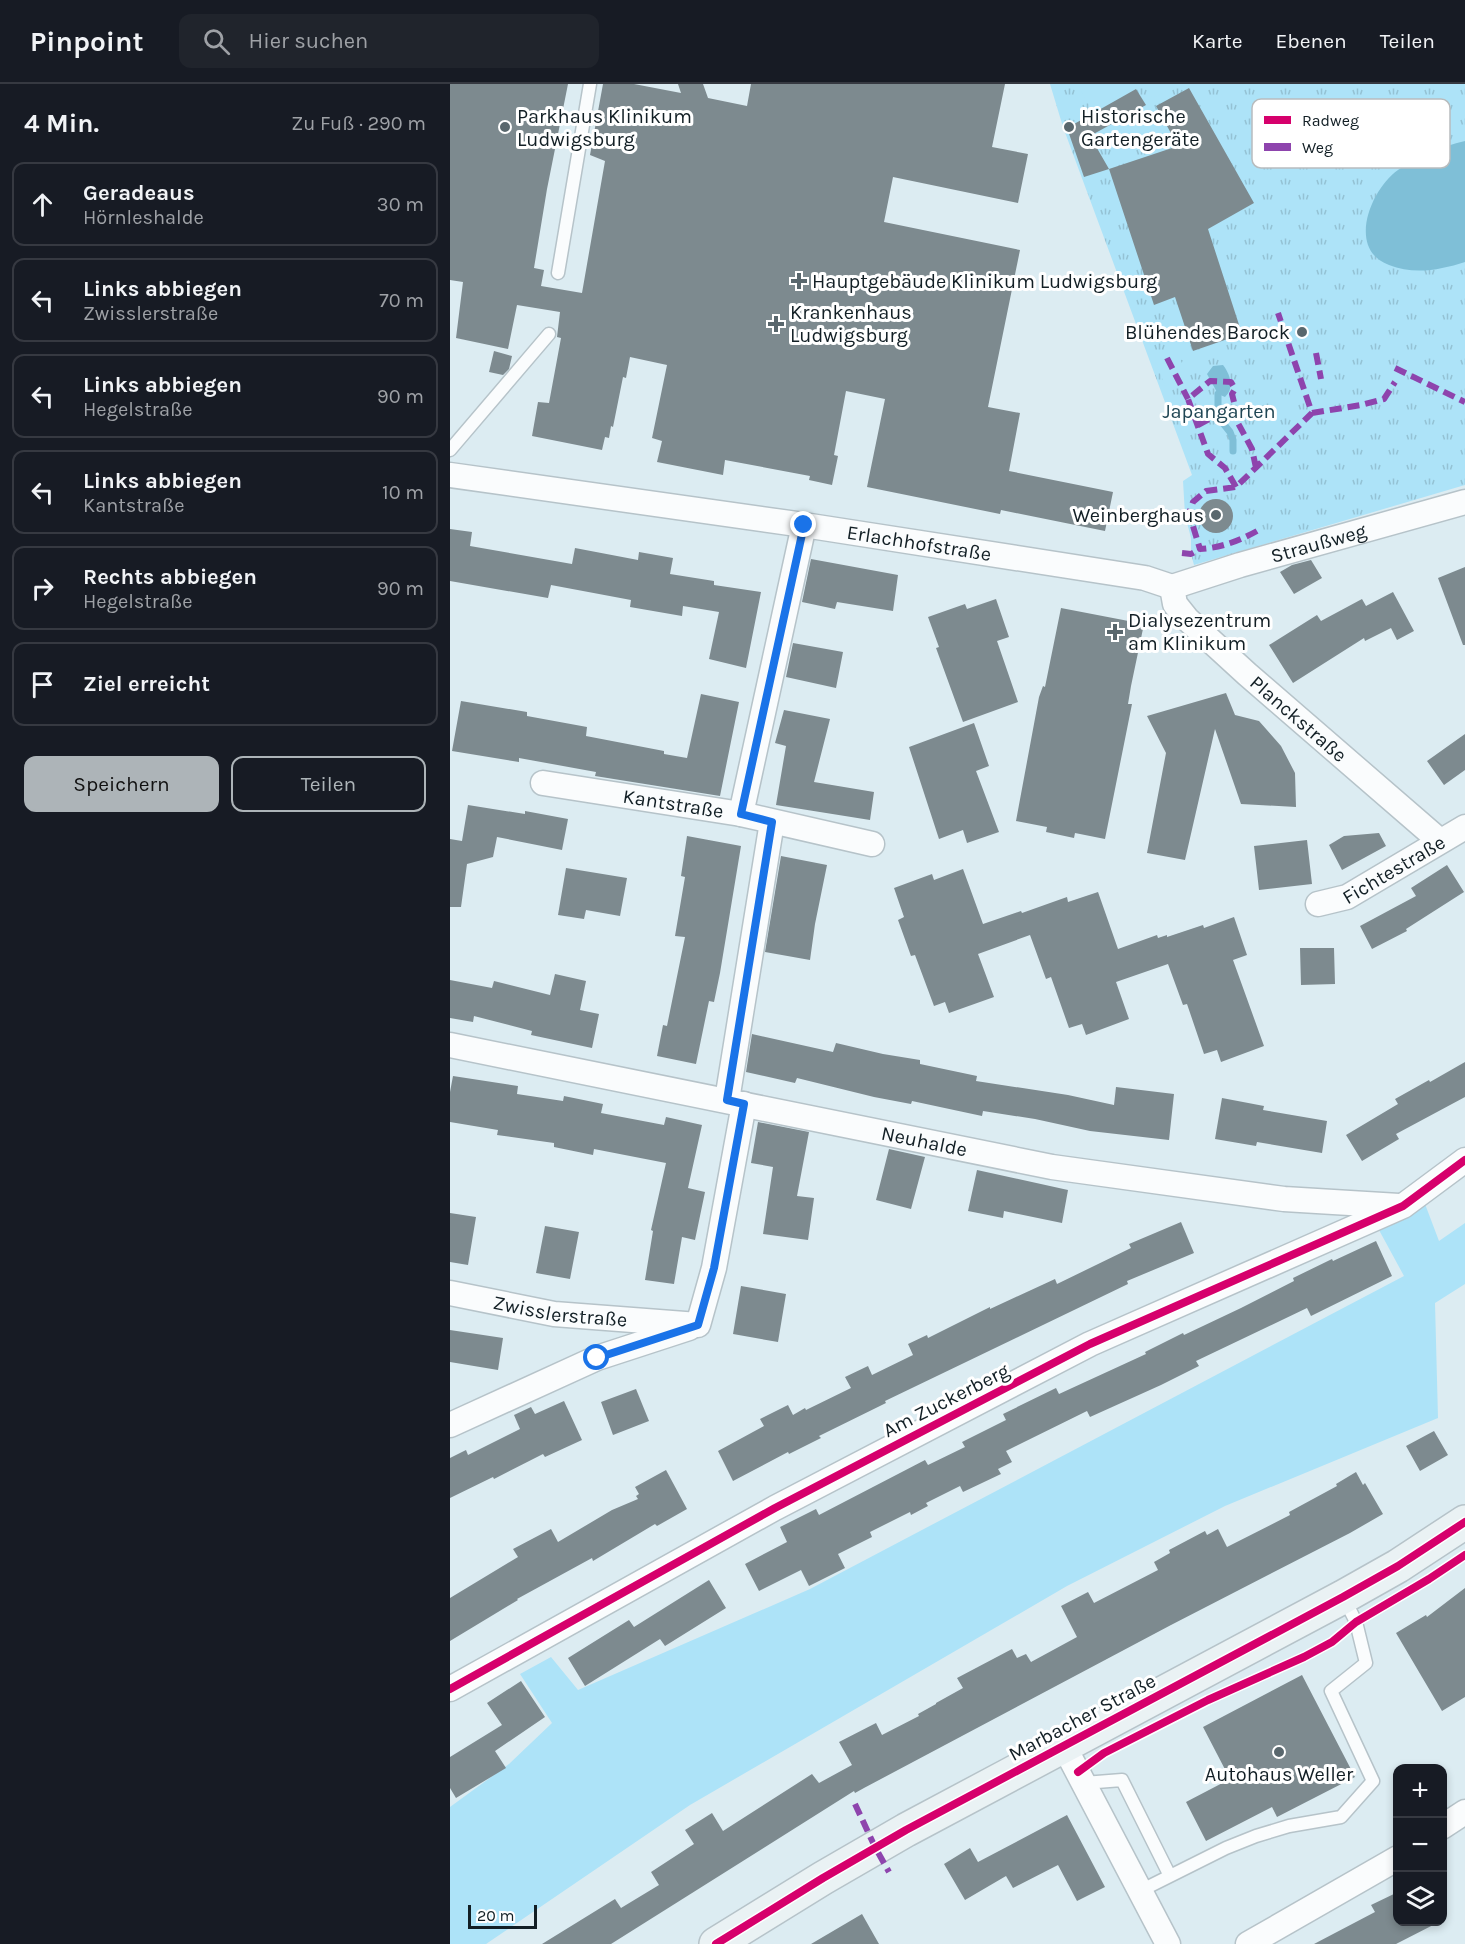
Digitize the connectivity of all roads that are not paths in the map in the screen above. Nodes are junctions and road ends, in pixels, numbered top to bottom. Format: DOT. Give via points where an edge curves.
graph roads {
  1 [pos="591,84"];
  2 [pos="558,273"];
  3 [pos="549,334"];
  4 [pos="450,450"];
  5 [pos="450,476"];
  6 [pos="1465,502"];
  7 [pos="804,525"];
  8 [pos="1172,587"];
  9 [pos="543,783"];
  10 [pos="741,814"];
  11 [pos="772,822"];
  12 [pos="1465,827"];
  13 [pos="1440,841"];
  14 [pos="872,844"];
  15 [pos="1318,904"];
  16 [pos="450,1045"];
  17 [pos="736,1102"];
  18 [pos="1465,1160"];
  19 [pos="1403,1206"];
  20 [pos="450,1293"];
  21 [pos="698,1325"];
  22 [pos="450,1425"];
  23 [pos="1465,1522"];
  24 [pos="1343,1597"];
  25 [pos="450,1689"];
  26 [pos="1064,1746"];
  27 [pos="1084,1783"];
  28 [pos="1465,1812"];
  29 [pos="1447,1824"];
  30 [pos="1393,1861"];
  31 [pos="1170,1876"];
  32 [pos="1140,1891"];
  33 [pos="734,1939"];
  34 [pos="1168,1944"];
  35 [pos="1248,1944"];
  1 -- 2 [label="lane"];
  3 -- 4 [label="lane"];
  5 -- 7 [label="street, Erlachhofstraße"];
  6 -- 8 [label="street, Straußweg"];
  7 -- 8 [label="street, Erlachhofstraße" via="1145,578"];
  7 -- 10 [label="street"];
  8 -- 13 [label="street, Planckstraße" via="1175,604 1187,619"];
  9 -- 10 [label="street, Kantstraße"];
  10 -- 11 [label="street, Kantstraße"];
  11 -- 14 [label="street, Kantstraße"];
  11 -- 17 [label="street"];
  12 -- 13 [label="street, Fichtestraße"];
  13 -- 15 [label="street, Fichtestraße" via="1347,897"];
  16 -- 17 [label="street, Neuhalde"];
  17 -- 19 [label="street, Neuhalde" via="1052,1167 1284,1199"];
  17 -- 21 [label="street" via="714,1268"];
  18 -- 19 [label="street, Am Zuckerberg"];
  19 -- 25 [label="street, Am Zuckerberg" via="1090,1344 775,1508"];
  20 -- 21 [label="street, Zwisslerstraße" via="554,1314"];
  21 -- 22 [label="street" via="597,1358"];
  23 -- 24 [label="main road, Marbacher Straße"];
  24 -- 26 [label="main road, Marbacher Straße"];
  24 -- 31 [label="lane" via="1356,1622 1366,1663 1332,1691 1373,1781 1341,1817 1256,1836"];
  26 -- 27 [label="street"];
  26 -- 33 [label="main road, Marbacher Straße" via="885,1841"];
  27 -- 31 [label="lane" via="1122,1780"];
  27 -- 32 [label="street"];
  28 -- 29 [label="street"];
  30 -- 35 [label="street"];
  31 -- 32 [label="lane"];
  32 -- 34 [label="street"];
}
